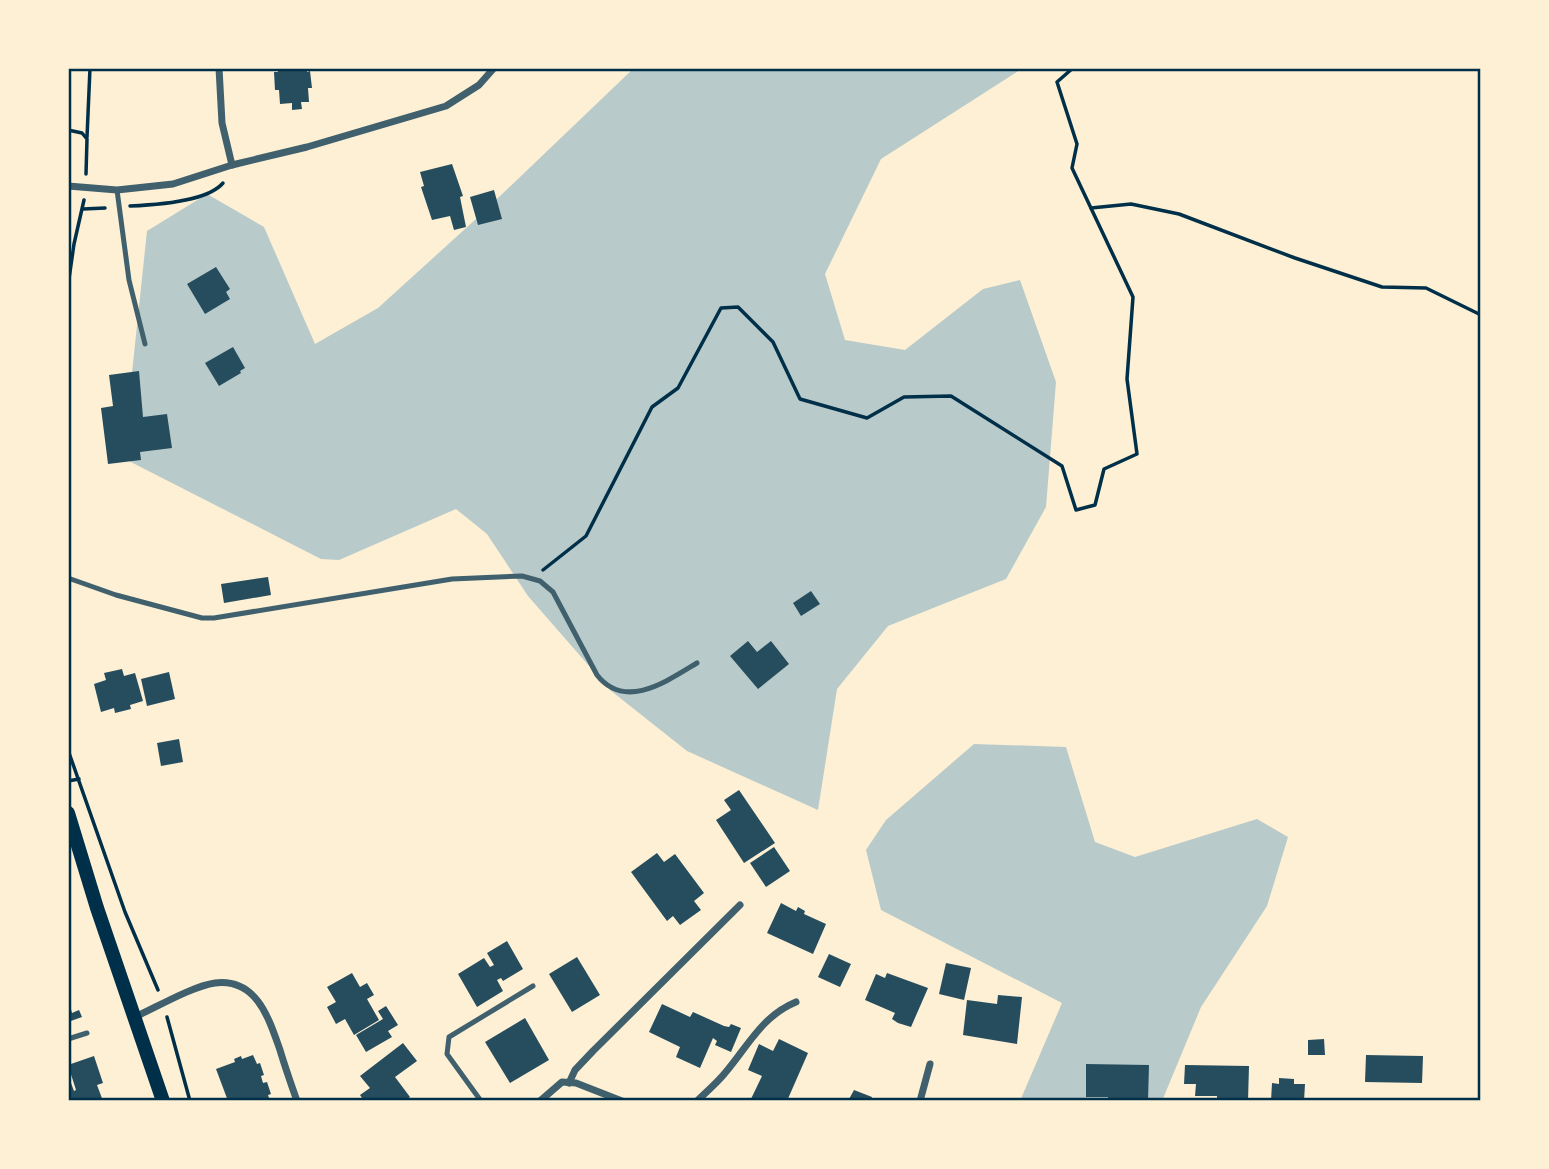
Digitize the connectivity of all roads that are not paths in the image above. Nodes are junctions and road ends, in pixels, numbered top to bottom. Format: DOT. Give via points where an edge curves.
graph roads {
  1 [pos="219,68"];
  2 [pos="494,68"];
  3 [pos="232,165"];
  4 [pos="68,186"];
  5 [pos="117,190"];
  6 [pos="145,344"];
  7 [pos="68,578"];
  8 [pos="697,663"];
  9 [pos="68,813"];
  10 [pos="740,905"];
  11 [pos="533,986"];
  12 [pos="796,1002"];
  13 [pos="135,1017"];
  14 [pos="87,1033"];
  15 [pos="68,1039"];
  16 [pos="930,1064"];
  17 [pos="569,1083"];
  18 [pos="163,1101"];
  19 [pos="297,1101"];
  20 [pos="481,1101"];
  21 [pos="540,1101"];
  22 [pos="622,1101"];
  23 [pos="697,1101"];
  24 [pos="920,1101"];
  1 -- 3 [label="street" via="222,124"];
  2 -- 3 [label="street" via="479,85 446,106"];
  3 -- 5 [label="street" via="173,184"];
  4 -- 5 [label="street"];
  5 -- 6 [label="lane" via="129,280"];
  7 -- 8 [label="lane" via="202,618 452,579 533,578 553,592 597,675 614,690 644,691"];
  9 -- 13 [label="main road"];
  10 -- 17 [label="street" via="593,1051"];
  11 -- 20 [label="lane" via="449,1037 447,1055"];
  12 -- 23 [label="street" via="765,1021"];
  13 -- 18 [label="main road"];
  13 -- 19 [label="street" via="215,983 252,993 268,1016"];
  14 -- 15 [label="lane"];
  16 -- 24 [label="street"];
  17 -- 21 [label="street" via="555,1087"];
  17 -- 22 [label="street"];
}
